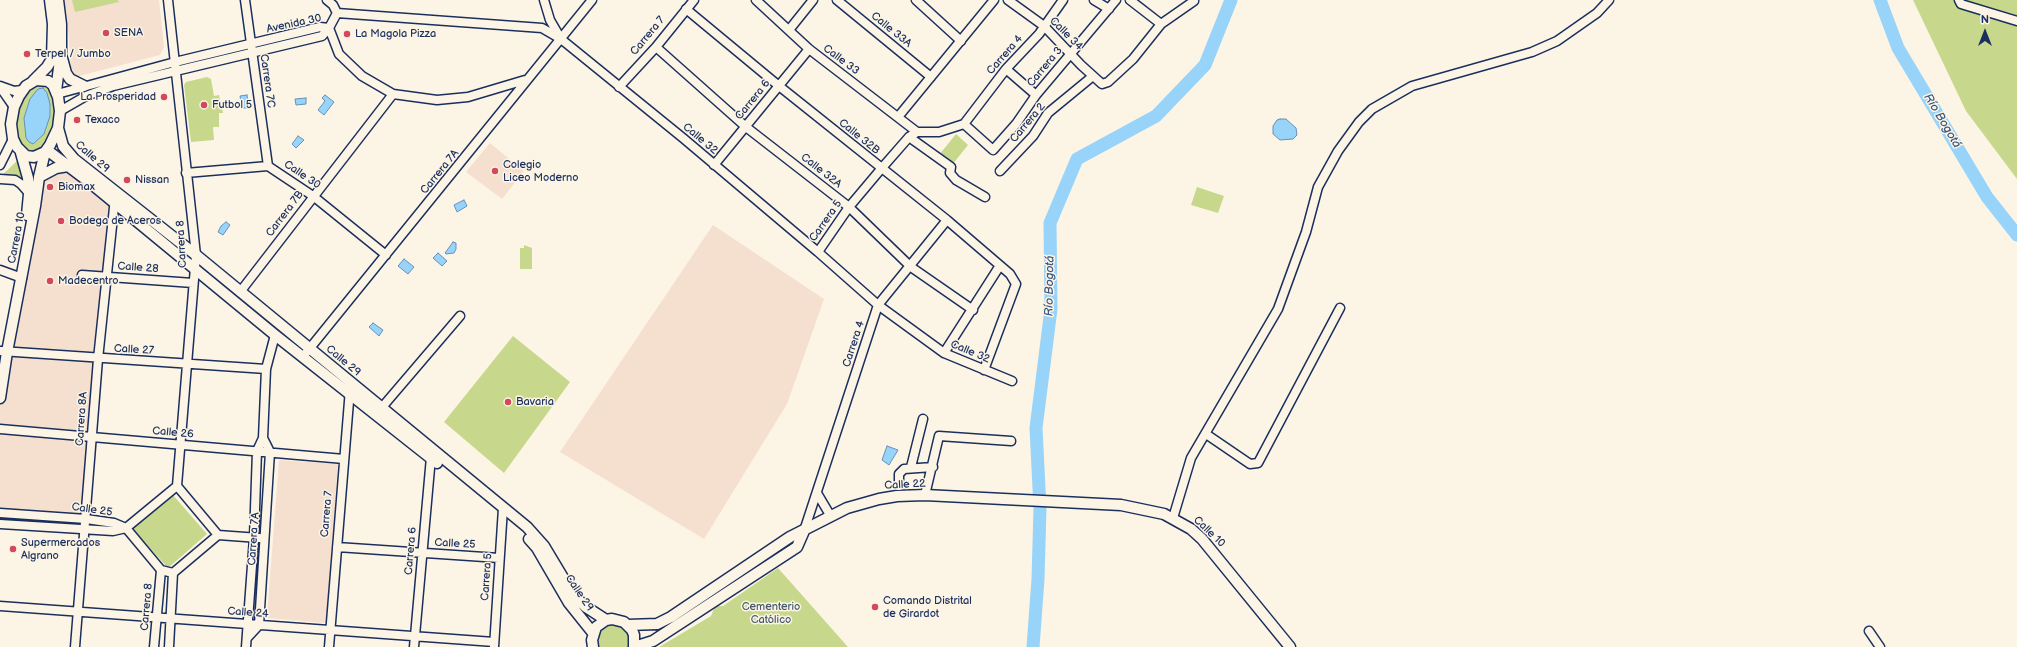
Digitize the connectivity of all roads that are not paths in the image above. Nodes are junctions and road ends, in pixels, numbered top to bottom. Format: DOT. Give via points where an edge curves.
graph roads {
  1 [pos="50,0"];
  2 [pos="58,0"];
  3 [pos="168,0"];
  4 [pos="244,0"];
  5 [pos="544,0"];
  6 [pos="592,0"];
  7 [pos="694,0"];
  8 [pos="756,0"];
  9 [pos="813,0"];
  10 [pos="837,0"];
  11 [pos="916,0"];
  12 [pos="994,0"];
  13 [pos="1008,0"];
  14 [pos="1063,0"];
  15 [pos="1094,0"];
  16 [pos="1116,0"];
  17 [pos="1130,0"];
  18 [pos="1609,0"];
  19 [pos="1959,0"];
  20 [pos="1194,1"];
  21 [pos="331,2"];
  22 [pos="686,9"];
  23 [pos="1109,9"];
  24 [pos="337,13"];
  25 [pos="2017,21"];
  26 [pos="1161,24"];
  27 [pos="1044,26"];
  28 [pos="329,28"];
  29 [pos="789,30"];
  30 [pos="561,39"];
  31 [pos="961,41"];
  32 [pos="251,44"];
  33 [pos="656,47"];
  34 [pos="809,49"];
  35 [pos="61,52"];
  36 [pos="252,53"];
  37 [pos="1071,54"];
  38 [pos="175,62"];
  39 [pos="1006,69"];
  40 [pos="176,72"];
  41 [pos="1093,76"];
  42 [pos="931,78"];
  43 [pos="526,80"];
  44 [pos="31,82"];
  45 [pos="84,86"];
  46 [pos="779,86"];
  47 [pos="0,87"];
  48 [pos="619,87"];
  49 [pos="22,90"];
  50 [pos="57,93"];
  51 [pos="393,94"];
  52 [pos="1036,95"];
  53 [pos="14,107"];
  54 [pos="60,111"];
  55 [pos="898,117"];
  56 [pos="964,124"];
  57 [pos="746,127"];
  58 [pos="58,128"];
  59 [pos="917,132"];
  60 [pos="909,137"];
  61 [pos="13,139"];
  62 [pos="46,151"];
  63 [pos="21,153"];
  64 [pos="0,165"];
  65 [pos="714,165"];
  66 [pos="68,166"];
  67 [pos="268,166"];
  68 [pos="881,169"];
  69 [pos="1000,171"];
  70 [pos="186,173"];
  71 [pos="39,177"];
  72 [pos="0,179"];
  73 [pos="116,192"];
  74 [pos="29,194"];
  75 [pos="313,196"];
  76 [pos="985,196"];
  77 [pos="114,204"];
  78 [pos="32,206"];
  79 [pos="850,207"];
  80 [pos="947,220"];
  81 [pos="818,252"];
  82 [pos="196,255"];
  83 [pos="386,255"];
  84 [pos="911,267"];
  85 [pos="999,267"];
  86 [pos="195,269"];
  87 [pos="0,270"];
  88 [pos="82,275"];
  89 [pos="19,277"];
  90 [pos="106,277"];
  91 [pos="193,283"];
  92 [pos="240,292"];
  93 [pos="878,305"];
  94 [pos="1340,308"];
  95 [pos="973,310"];
  96 [pos="460,316"];
  97 [pos="275,335"];
  98 [pos="311,349"];
  99 [pos="944,353"];
  100 [pos="3,354"];
  101 [pos="303,357"];
  102 [pos="98,359"];
  103 [pos="187,364"];
  104 [pos="266,369"];
  105 [pos="984,370"];
  106 [pos="1012,381"];
  107 [pos="351,388"];
  108 [pos="0,398"];
  109 [pos="379,411"];
  110 [pos="922,419"];
  111 [pos="0,429"];
  112 [pos="1206,434"];
  113 [pos="92,438"];
  114 [pos="263,438"];
  115 [pos="1011,441"];
  116 [pos="180,445"];
  117 [pos="257,451"];
  118 [pos="270,452"];
  119 [pos="430,457"];
  120 [pos="344,459"];
  121 [pos="933,467"];
  122 [pos="911,468"];
  123 [pos="177,486"];
  124 [pos="899,486"];
  125 [pos="817,493"];
  126 [pos="925,495"];
  127 [pos="1069,501"];
  128 [pos="502,512"];
  129 [pos="0,513"];
  130 [pos="830,515"];
  131 [pos="1173,518"];
  132 [pos="86,519"];
  133 [pos="0,524"];
  134 [pos="126,528"];
  135 [pos="85,530"];
  136 [pos="804,531"];
  137 [pos="218,536"];
  138 [pos="254,538"];
  139 [pos="266,538"];
  140 [pos="337,547"];
  141 [pos="422,554"];
  142 [pos="499,558"];
  143 [pos="161,570"];
  144 [pos="173,573"];
  145 [pos="0,606"];
  146 [pos="78,612"];
  147 [pos="156,617"];
  148 [pos="171,618"];
  149 [pos="606,620"];
  150 [pos="247,624"];
  151 [pos="259,625"];
  152 [pos="628,625"];
  153 [pos="330,630"];
  154 [pos="1869,631"];
  155 [pos="593,633"];
  156 [pos="415,636"];
  157 [pos="247,638"];
  158 [pos="494,644"];
  159 [pos="75,647"];
  160 [pos="154,647"];
  161 [pos="169,647"];
  162 [pos="246,647"];
  163 [pos="329,647"];
  164 [pos="414,647"];
  165 [pos="593,647"];
  166 [pos="634,647"];
  167 [pos="1290,647"];
  168 [pos="1880,647"];
  1 -- 44 [label="main road" via="53,24 52,59 42,73"];
  2 -- 35 [label="main road"];
  3 -- 38 [label="street, Carrera 8"];
  4 -- 32 [label="street, Carrera 7C"];
  5 -- 30 [label="street" via="550,20"];
  6 -- 30 [label="street, Carrera 7A"];
  7 -- 22 [label="street, Carrera 7"];
  8 -- 29 [label="street, Calle 33"];
  9 -- 29 [label="street"];
  10 -- 42 [label="street, Calle 33A"];
  11 -- 31 [label="street"];
  12 -- 31 [label="street"];
  13 -- 27 [label="street, Calle 34"];
  14 -- 27 [label="street, Carrera 4"];
  15 -- 23 [label="street"];
  16 -- 23 [label="street, Carrera 3"];
  17 -- 26 [label="street"];
  18 -- 112 [label="street" via="1597,13 1557,41 1532,52 1412,86 1372,109 1338,151 1318,187 1306,232 1278,309"];
  19 -- 25 [label="street" via="1961,4"];
  20 -- 26 [label="street"];
  21 -- 24 [label="street"];
  22 -- 33 [label="street, Carrera 7"];
  22 -- 46 [label="street, Calle 32B"];
  23 -- 37 [label="street, Carrera 3"];
  24 -- 28 [label="street"];
  24 -- 30 [label="street, Calle 32" via="542,28"];
  26 -- 41 [label="street, Calle 34" via="1133,59 1108,82 1102,84"];
  27 -- 37 [label="street, Calle 34"];
  27 -- 39 [label="street, Carrera 4"];
  28 -- 32 [label="street, Avenida 30" via="320,27"];
  28 -- 36 [label="street, Avenida 30" via="322,36"];
  28 -- 51 [label="street" via="339,54 362,76"];
  29 -- 34 [label="street, Calle 33"];
  30 -- 43 [label="street, Carrera 7A"];
  30 -- 48 [label="street, Calle 32"];
  31 -- 42 [label="street"];
  32 -- 36 [label="street, Carrera 7C"];
  32 -- 38 [label="street, Avenida 30"];
  33 -- 48 [label="street, Carrera 7"];
  33 -- 57 [label="street, Calle 32A"];
  34 -- 46 [label="street, Carrera 6"];
  34 -- 55 [label="street, Calle 33"];
  35 -- 45 [label="main road" via="70,79"];
  35 -- 50 [label="main road"];
  36 -- 40 [label="street, Avenida 30"];
  36 -- 67 [label="street, Carrera 7C"];
  37 -- 41 [label="street, Calle 34"];
  37 -- 52 [label="street, Carrera 3"];
  38 -- 40 [label="street, Carrera 8"];
  38 -- 45 [label="street, Avenida 30"];
  39 -- 52 [label="street"];
  39 -- 56 [label="street, Carrera 4"];
  40 -- 54 [label="street, Avenida 30" via="99,90"];
  40 -- 70 [label="street, Carrera 8"];
  41 -- 69 [label="street, Carrera 2" via="1048,113 1033,136"];
  42 -- 55 [label="street"];
  43 -- 51 [label="street" via="468,98 437,100"];
  43 -- 83 [label="street, Carrera 7A"];
  44 -- 49 [label="main road"];
  44 -- 50 [label="main road" via="48,81"];
  45 -- 50 [label="street, Avenida 30"];
  46 -- 57 [label="street, Carrera 6"];
  46 -- 68 [label="street, Calle 32B"];
  47 -- 49 [label="street" via="14,91"];
  47 -- 53 [label="street"];
  48 -- 65 [label="street, Calle 32"];
  49 -- 53 [label="main road"];
  50 -- 54 [label="main road"];
  51 -- 75 [label="street, Carrera 7B"];
  52 -- 56 [label="street, Carrera 3" via="1016,124 993,150"];
  53 -- 61 [label="main road" via="11,124"];
  54 -- 58 [label="main road"];
  55 -- 59 [label="street, Calle 33"];
  56 -- 59 [label="street" via="939,132"];
  57 -- 65 [label="street, Carrera 6"];
  57 -- 79 [label="street, Calle 32A"];
  58 -- 62 [label="main road"];
  58 -- 73 [label="main road, Calle 29" via="68,154"];
  59 -- 60 [label="street, Carrera 5"];
  60 -- 68 [label="street, Carrera 5"];
  60 -- 76 [label="street" via="951,167 950,173 956,180"];
  61 -- 63 [label="main road"];
  61 -- 64 [label="street"];
  62 -- 63 [label="main road" via="34,157"];
  62 -- 66 [label="main road"];
  62 -- 71 [label="main road, Carrera 10"];
  63 -- 74 [label="main road, Carrera 10" via="28,178"];
  65 -- 81 [label="street, Calle 32"];
  66 -- 71 [label="main road" via="56,168"];
  66 -- 77 [label="main road, Calle 29"];
  67 -- 70 [label="street, Calle 30"];
  67 -- 75 [label="street, Calle 30"];
  68 -- 79 [label="street, Carrera 5"];
  68 -- 80 [label="street, Calle 32B"];
  70 -- 82 [label="street, Carrera 8"];
  71 -- 78 [label="main road, Carrera 10"];
  72 -- 74 [label="street" via="15,180"];
  73 -- 77 [label="street, Carrera 8A"];
  73 -- 82 [label="main road, Calle 29"];
  74 -- 78 [label="main road, Carrera 10"];
  75 -- 83 [label="street, Calle 30"];
  75 -- 92 [label="street, Carrera 7B"];
  77 -- 86 [label="main road, Calle 29"];
  77 -- 90 [label="street, Carrera 8A"];
  78 -- 89 [label="main road, Carrera 10"];
  79 -- 81 [label="street, Carrera 5"];
  79 -- 84 [label="street, Calle 32A"];
  80 -- 84 [label="street, Carrera 4"];
  80 -- 85 [label="street, Calle 32B"];
  81 -- 93 [label="street, Calle 32"];
  82 -- 86 [label="street, Carrera 8"];
  82 -- 92 [label="main road, Calle 29"];
  83 -- 98 [label="street, Carrera 7A"];
  84 -- 93 [label="street, Carrera 4"];
  84 -- 95 [label="street, Calle 32A"];
  85 -- 95 [label="street"];
  85 -- 105 [label="street, Calle 32B" via="1010,274 1016,284"];
  86 -- 91 [label="street, Carrera 8"];
  86 -- 97 [label="main road, Calle 29"];
  87 -- 89 [label="street"];
  88 -- 90 [label="street, Calle 28"];
  89 -- 100 [label="main road, Carrera 10"];
  90 -- 91 [label="street, Calle 28"];
  90 -- 102 [label="street, Carrera 8A"];
  91 -- 103 [label="street, Carrera 8"];
  92 -- 98 [label="main road, Calle 29"];
  93 -- 99 [label="street, Calle 32"];
  93 -- 125 [label="street, Carrera 4"];
  94 -- 112 [label="street" via="1258,463 1250,464"];
  95 -- 99 [label="street"];
  96 -- 109 [label="street"];
  97 -- 101 [label="main road, Calle 29"];
  97 -- 104 [label="street, Carrera 7A"];
  98 -- 101 [label="street, Carrera 7A"];
  98 -- 107 [label="main road, Calle 29"];
  99 -- 105 [label="street, Calle 32"];
  100 -- 102 [label="street, Calle 27"];
  100 -- 108 [label="main road, Carrera 10"];
  101 -- 107 [label="main road, Calle 29"];
  102 -- 103 [label="street, Calle 27"];
  102 -- 113 [label="street, Carrera 8A"];
  103 -- 104 [label="street, Calle 27"];
  103 -- 116 [label="street, Carrera 8"];
  104 -- 114 [label="street, Carrera 7A"];
  105 -- 106 [label="street, Calle 32"];
  107 -- 109 [label="main road, Calle 29"];
  107 -- 120 [label="street, Carrera 7"];
  109 -- 119 [label="main road, Calle 29"];
  109 -- 128 [label="main road, Calle 29"];
  110 -- 122 [label="street"];
  111 -- 113 [label="street, Calle 26"];
  112 -- 131 [label="street" via="1191,458"];
  113 -- 116 [label="street, Calle 26"];
  113 -- 132 [label="street, Carrera 8A"];
  114 -- 117 [label="street, Carrera 7A"];
  114 -- 118 [label="street, Carrera 7A"];
  115 -- 121 [label="street" via="939,436"];
  116 -- 117 [label="street, Calle 26"];
  116 -- 123 [label="street, Carrera 8"];
  117 -- 118 [label="street, Calle 26"];
  117 -- 138 [label="street, Carrera 7A"];
  118 -- 120 [label="street, Calle 26"];
  118 -- 139 [label="street, Carrera 7A"];
  119 -- 128 [label="main road, Calle 29"];
  119 -- 141 [label="street, Carrera 6"];
  120 -- 140 [label="street, Carrera 7"];
  121 -- 122 [label="street"];
  121 -- 126 [label="street"];
  122 -- 124 [label="street" via="904,468 899,474"];
  123 -- 134 [label="street"];
  123 -- 137 [label="street"];
  125 -- 130 [label="street"];
  125 -- 136 [label="street, Carrera 4"];
  126 -- 127 [label="main road, Calle 22"];
  126 -- 130 [label="main road, Calle 22" via="879,498"];
  127 -- 131 [label="main road, Calle 10" via="1121,505"];
  128 -- 142 [label="street, Carrera 5"];
  128 -- 149 [label="main road, Calle 29" via="527,527 544,546 574,596"];
  128 -- 155 [label="main road, Calle 29" via="537,548 569,603"];
  129 -- 132 [label="street, Calle 25"];
  130 -- 136 [label="main road, Calle 22"];
  131 -- 167 [label="main road, Calle 10" via="1191,528 1206,543"];
  132 -- 134 [label="street, Calle 25" via="114,523"];
  132 -- 135 [label="street, Carrera 8A"];
  133 -- 135 [label="street, Calle 25"];
  134 -- 135 [label="street, Calle 25" via="113,531"];
  134 -- 143 [label="street, Carrera 8"];
  135 -- 146 [label="street, Carrera 8A"];
  136 -- 152 [label="main road, Calle 22" via="790,537 671,617 657,624"];
  136 -- 166 [label="main road" via="797,547 653,641"];
  137 -- 138 [label="street"];
  137 -- 144 [label="street"];
  138 -- 139 [label="street"];
  138 -- 150 [label="street, Carrera 7A"];
  139 -- 151 [label="street, Carrera 7A"];
  140 -- 141 [label="street, Calle 25"];
  140 -- 153 [label="street, Carrera 7"];
  141 -- 142 [label="street, Calle 25"];
  141 -- 156 [label="street, Carrera 6"];
  142 -- 158 [label="street, Carrera 5"];
  143 -- 144 [label="street, Carrera 8"];
  143 -- 147 [label="street, Carrera 8"];
  144 -- 148 [label="street"];
  145 -- 146 [label="street, Calle 24"];
  146 -- 147 [label="street, Calle 24"];
  146 -- 159 [label="street, Carrera 8A"];
  147 -- 148 [label="street, Calle 24"];
  147 -- 160 [label="street, Carrera 8"];
  148 -- 150 [label="street, Calle 24"];
  148 -- 161 [label="street"];
  149 -- 152 [label="main road, Calle 22" via="618,620"];
  149 -- 155 [label="main road"];
  150 -- 151 [label="street, Calle 24"];
  150 -- 157 [label="street, Carrera 7A"];
  151 -- 153 [label="street, Calle 24"];
  151 -- 157 [label="street"];
  152 -- 166 [label="main road" via="634,635"];
  153 -- 156 [label="street, Calle 24"];
  153 -- 163 [label="street, Carrera 7"];
  154 -- 168 [label="street"];
  155 -- 165 [label="main road"];
  156 -- 158 [label="street, Calle 24"];
  156 -- 164 [label="street, Carrera 6"];
  157 -- 162 [label="street, Carrera 7A"];
}
